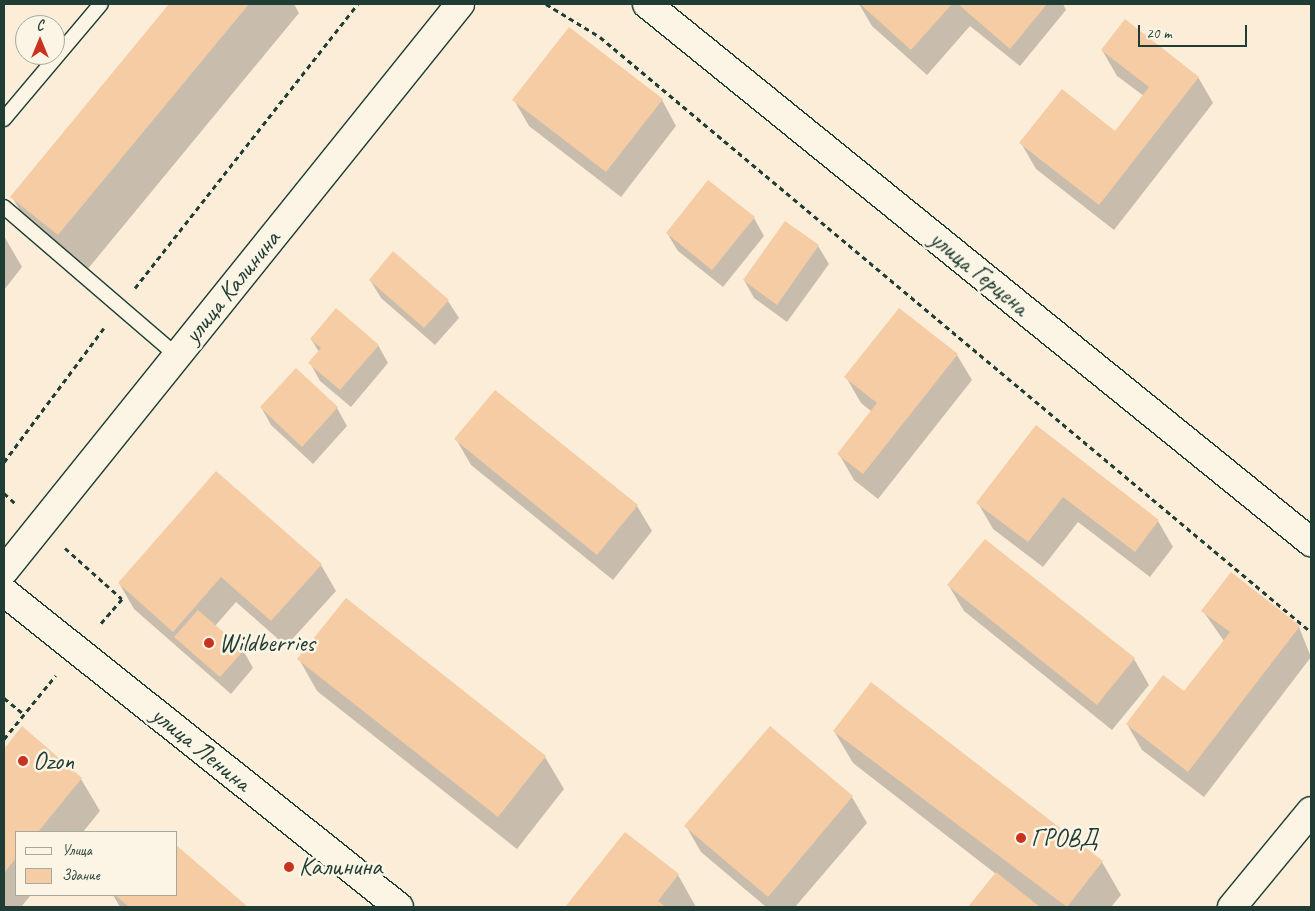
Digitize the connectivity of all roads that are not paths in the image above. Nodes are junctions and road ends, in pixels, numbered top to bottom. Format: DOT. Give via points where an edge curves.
graph roads {
  1 [pos="101,4"];
  2 [pos="460,4"];
  3 [pos="647,4"];
  4 [pos="4,119"];
  5 [pos="4,207"];
  6 [pos="177,356"];
  7 [pos="1311,542"];
  8 [pos="4,571"];
  9 [pos="4,592"];
  10 [pos="1311,811"];
  11 [pos="399,907"];
  12 [pos="1232,907"];
  1 -- 4 [label="lane"];
  2 -- 6 [label="street, улица Калинина"];
  3 -- 7 [label="street, улица Герцена"];
  5 -- 6 [label="lane"];
  6 -- 8 [label="street, улица Калинина"];
  9 -- 11 [label="street, улица Ленина"];
  10 -- 12 [label="street"];
}
